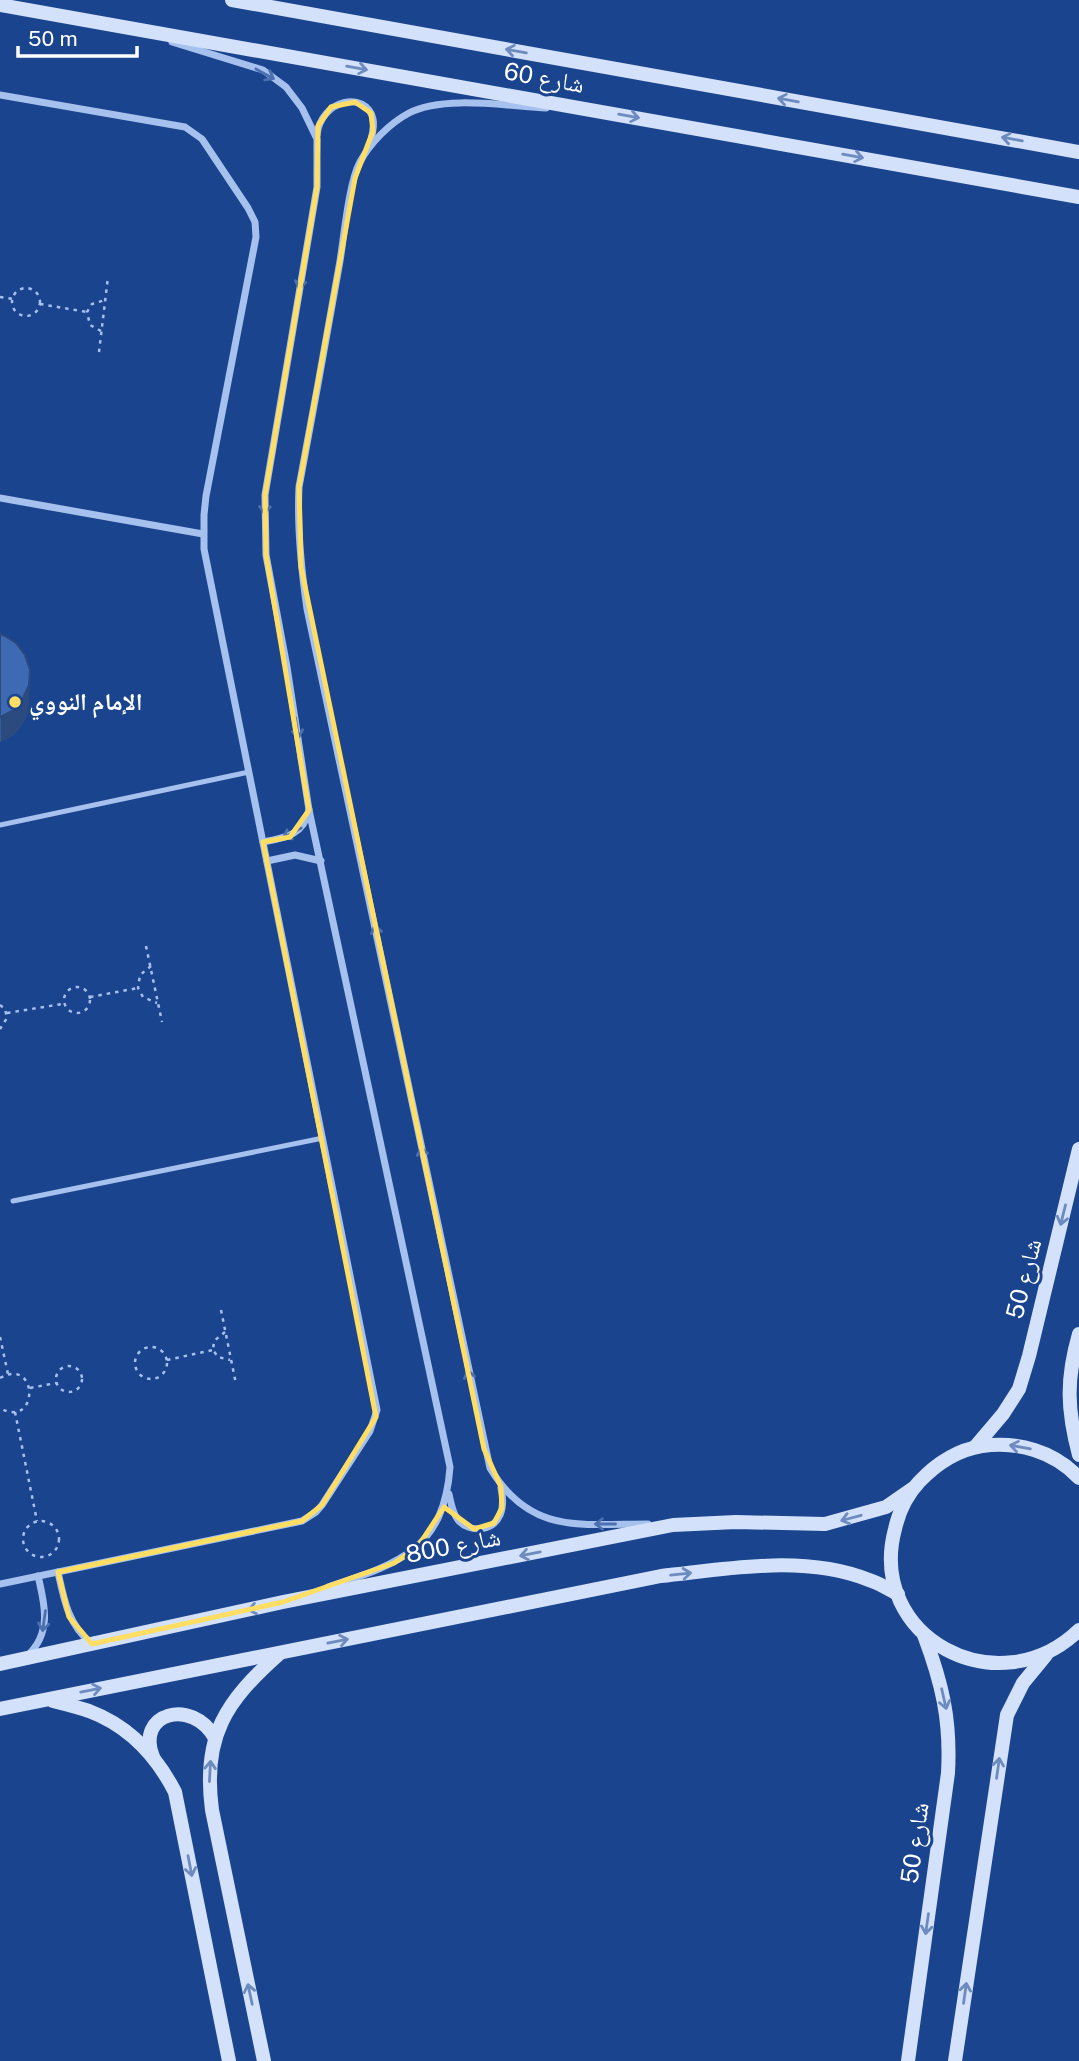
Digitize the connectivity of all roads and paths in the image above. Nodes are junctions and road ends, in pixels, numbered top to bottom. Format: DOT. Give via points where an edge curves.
graph roads {
  1 [pos="232,0"];
  2 [pos="0,5"];
  3 [pos="131,29"];
  4 [pos="0,95"];
  5 [pos="602,112"];
  6 [pos="317,139"];
  7 [pos="369,150"];
  8 [pos="1079,152"];
  9 [pos="1079,197"];
  10 [pos="108,277"];
  11 [pos="0,297"];
  12 [pos="13,299"];
  13 [pos="105,300"];
  14 [pos="40,304"];
  15 [pos="87,312"];
  16 [pos="102,331"];
  17 [pos="99,352"];
  18 [pos="0,498"];
  19 [pos="203,534"];
  20 [pos="249,772"];
  21 [pos="309,810"];
  22 [pos="0,825"];
  23 [pos="263,842"];
  24 [pos="267,861"];
  25 [pos="321,861"];
  26 [pos="146,946"];
  27 [pos="150,966"];
  28 [pos="138,988"];
  29 [pos="90,997"];
  30 [pos="64,1003"];
  31 [pos="158,1003"];
  32 [pos="0,1004"];
  33 [pos="7,1013"];
  34 [pos="162,1022"];
  35 [pos="0,1028"];
  36 [pos="323,1138"];
  37 [pos="1079,1149"];
  38 [pos="13,1201"];
  39 [pos="221,1310"];
  40 [pos="225,1332"];
  41 [pos="1079,1334"];
  42 [pos="0,1338"];
  43 [pos="214,1350"];
  44 [pos="167,1360"];
  45 [pos="231,1360"];
  46 [pos="8,1374"];
  47 [pos="0,1378"];
  48 [pos="56,1382"];
  49 [pos="236,1384"];
  50 [pos="30,1388"];
  51 [pos="0,1408"];
  52 [pos="15,1412"];
  53 [pos="975,1447"];
  54 [pos="1079,1455"];
  55 [pos="1079,1478"];
  56 [pos="501,1487"];
  57 [pos="912,1489"];
  58 [pos="448,1490"];
  59 [pos="37,1521"];
  60 [pos="673,1525"];
  61 [pos="58,1572"];
  62 [pos="38,1576"];
  63 [pos="0,1584"];
  64 [pos="898,1594"];
  65 [pos="283,1602"];
  66 [pos="1079,1630"];
  67 [pos="924,1633"];
  68 [pos="92,1644"];
  69 [pos="281,1652"];
  70 [pos="1047,1654"];
  71 [pos="23,1659"];
  72 [pos="0,1664"];
  73 [pos="48,1699"];
  74 [pos="0,1709"];
  75 [pos="215,1738"];
  76 [pos="154,1757"];
  77 [pos="229,2061"];
  78 [pos="264,2061"];
  79 [pos="908,2061"];
  80 [pos="956,2061"];
  8 -- 1 [label="main road, شارع 60, one-way"];
  2 -- 3 [label="main road, شارع 60"];
  3 -- 5 [label="main road, شارع 60, one-way"];
  3 -- 6 [label="street, one-way" via="263,70 295,98"];
  4 -- 19 [label="street" via="185,127 202,139 252,214 256,237 206,496"];
  5 -- 7 [label="street" via="436,104 408,113"];
  5 -- 9 [label="main road, شارع 60, one-way"];
  6 -- 7 [label="street" via="318,126 331,107 355,102 371,113 374,121"];
  6 -- 21 [label="street, one-way" via="317,187 265,495 270,581"];
  56 -- 7 [label="street, one-way" via="484,1449 301,567 299,487 355,178"];
  10 -- 13 [label="path"];
  11 -- 12 [label="path"];
  12 -- 14 [label="path" via="27,288 35,292"];
  12 -- 14 [label="path" via="22,315 36,312"];
  13 -- 15 [label="path" via="92,304"];
  13 -- 16 [label="path"];
  14 -- 15 [label="path"];
  15 -- 16 [label="path" via="90,325"];
  16 -- 17 [label="path"];
  18 -- 19 [label="street"];
  19 -- 20 [label="street"];
  20 -- 22 [label="lane"];
  20 -- 23 [label="street"];
  21 -- 23 [label="street, one-way" via="296,833"];
  21 -- 25 [label="street"];
  23 -- 24 [label="street"];
  24 -- 25 [label="street" via="295,855"];
  24 -- 36 [label="street"];
  25 -- 58 [label="street" via="446,1445"];
  26 -- 27 [label="path"];
  27 -- 28 [label="path" via="140,975"];
  27 -- 31 [label="path"];
  28 -- 29 [label="path"];
  28 -- 31 [label="path" via="148,1001"];
  29 -- 30 [label="path" via="88,1007 78,1013 69,1011"];
  29 -- 30 [label="path" via="83,988 73,987 65,993"];
  30 -- 33 [label="path"];
  31 -- 34 [label="path"];
  32 -- 33 [label="path"];
  33 -- 35 [label="path"];
  36 -- 38 [label="lane"];
  36 -- 61 [label="street" via="377,1401 370,1431 322,1505 302,1521"];
  37 -- 53 [label="main road, شارع 50, one-way" via="1019,1389"];
  39 -- 40 [label="path"];
  40 -- 43 [label="path" via="214,1341"];
  40 -- 45 [label="path"];
  41 -- 54 [label="main road" via="1068,1393"];
  42 -- 46 [label="path"];
  43 -- 44 [label="path"];
  43 -- 45 [label="path" via="222,1360"];
  44 -- 44 [label="path" via="163,1351 148,1346 139,1352 135,1363 143,1377 154,1378 164,1372"];
  45 -- 49 [label="path"];
  46 -- 47 [label="path"];
  46 -- 50 [label="path" via="22,1377"];
  48 -- 48 [label="path" via="61,1391 71,1393 83,1377 74,1367 65,1366 57,1373"];
  48 -- 50 [label="path"];
  50 -- 52 [label="path" via="26,1406"];
  51 -- 52 [label="path"];
  52 -- 59 [label="path"];
  55 -- 53 [label="main road, one-way" via="1062,1463 1029,1448"];
  53 -- 57 [label="main road" via="951,1456"];
  56 -- 58 [label="street" via="504,1499 499,1518 481,1529 464,1526 456,1518"];
  60 -- 56 [label="street, one-way" via="562,1524 528,1509"];
  57 -- 60 [label="main road, شارع 800, one-way" via="886,1507 825,1524"];
  57 -- 64 [label="main road" via="892,1540 891,1567"];
  58 -- 65 [label="street" via="442,1512 417,1548 394,1563"];
  59 -- 59 [label="path" via="27,1528 24,1546 33,1555 46,1557 59,1544 58,1532 50,1522"];
  60 -- 65 [label="main road, شارع 800, one-way"];
  61 -- 62 [label="street"];
  61 -- 68 [label="street" via="69,1617"];
  62 -- 63 [label="street"];
  62 -- 71 [label="street, one-way" via="46,1606 45,1626 37,1645"];
  64 -- 67 [label="main road"];
  69 -- 64 [label="main road, one-way" via="661,1576 740,1567 807,1567 868,1579"];
  65 -- 68 [label="main road, شارع 800, one-way"];
  66 -- 70 [label="main road"];
  67 -- 70 [label="main road" via="955,1655 992,1664"];
  67 -- 79 [label="main road, شارع 50, one-way" via="944,1696 950,1740"];
  68 -- 71 [label="main road, شارع 800"];
  73 -- 69 [label="main road, one-way"];
  69 -- 75 [label="main road" via="240,1691"];
  80 -- 70 [label="main road, one-way" via="1007,1715 1023,1683"];
  71 -- 72 [label="main road, شارع 800"];
  73 -- 74 [label="main road"];
  73 -- 76 [label="main road" via="112,1722"];
  75 -- 76 [label="main road" via="197,1718 174,1714 159,1720 151,1734"];
  78 -- 75 [label="main road, one-way" via="212,1810 209,1774"];
  76 -- 77 [label="main road, one-way" via="175,1792"];
}
